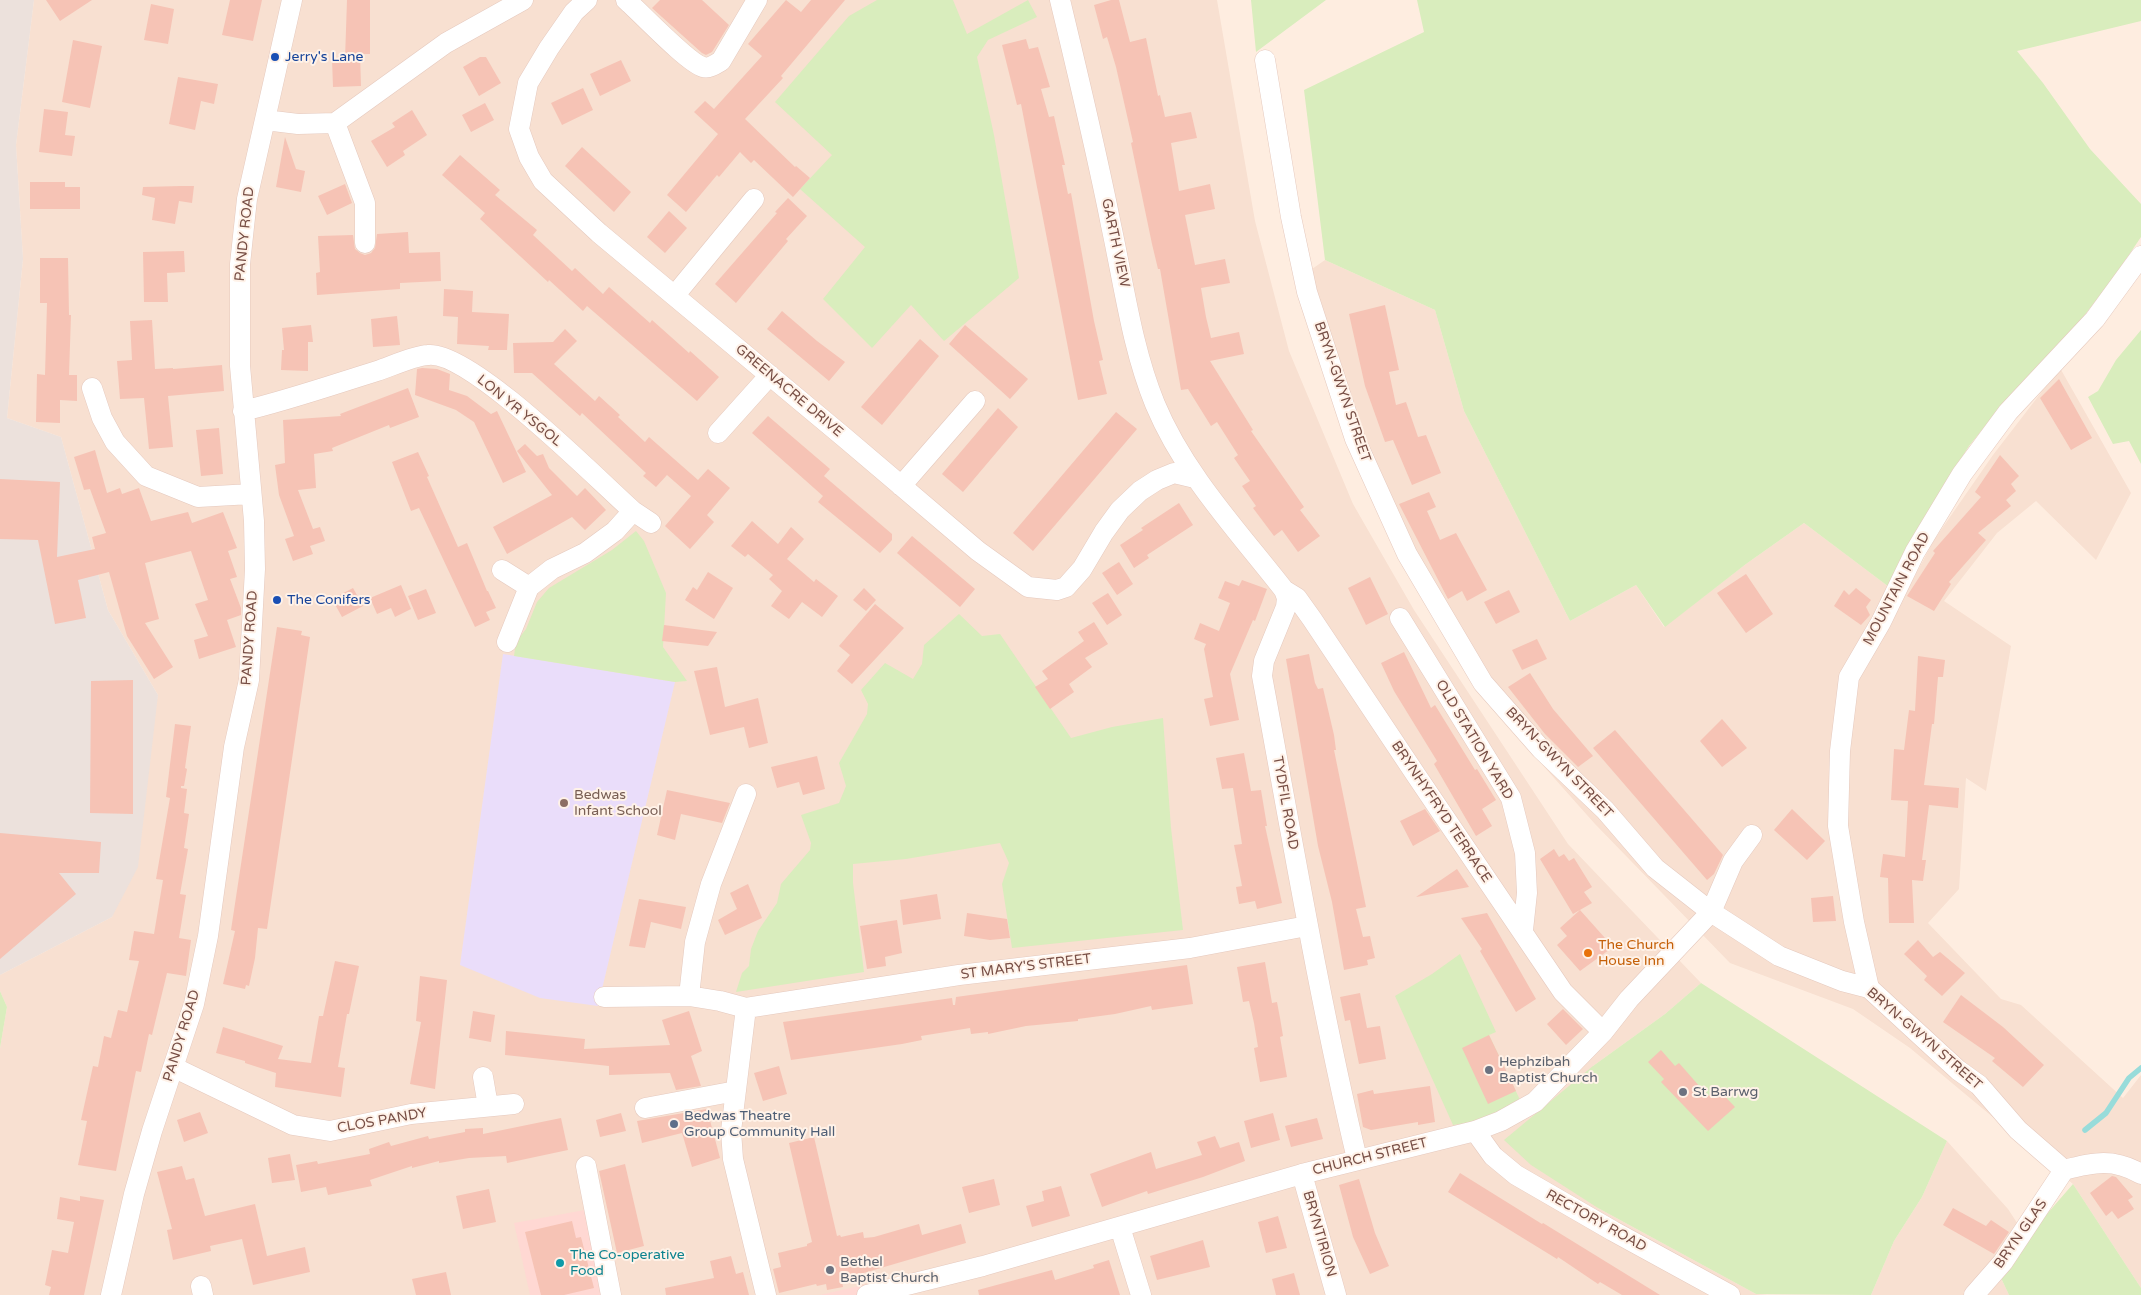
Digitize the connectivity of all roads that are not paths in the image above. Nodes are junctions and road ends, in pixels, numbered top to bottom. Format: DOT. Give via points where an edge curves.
graph roads {
  1 [pos="292,0"];
  2 [pos="523,0"];
  3 [pos="587,0"];
  4 [pos="626,0"];
  5 [pos="757,0"];
  6 [pos="1060,0"];
  7 [pos="1265,60"];
  8 [pos="265,120"];
  9 [pos="335,123"];
  10 [pos="754,199"];
  11 [pos="365,243"];
  12 [pos="2141,256"];
  13 [pos="674,294"];
  14 [pos="770,375"];
  15 [pos="92,388"];
  16 [pos="975,401"];
  17 [pos="243,411"];
  18 [pos="718,433"];
  19 [pos="1196,478"];
  20 [pos="901,486"];
  21 [pos="252,494"];
  22 [pos="633,511"];
  23 [pos="651,523"];
  24 [pos="502,570"];
  25 [pos="529,587"];
  26 [pos="1284,590"];
  27 [pos="1400,618"];
  28 [pos="507,642"];
  29 [pos="746,794"];
  30 [pos="1752,835"];
  31 [pos="1711,912"];
  32 [pos="1306,926"];
  33 [pos="1523,930"];
  34 [pos="1869,988"];
  35 [pos="689,996"];
  36 [pos="604,998"];
  37 [pos="746,1008"];
  38 [pos="1603,1032"];
  39 [pos="173,1067"];
  40 [pos="483,1077"];
  41 [pos="736,1091"];
  42 [pos="514,1104"];
  43 [pos="488,1106"];
  44 [pos="645,1108"];
  45 [pos="1475,1131"];
  46 [pos="1357,1159"];
  47 [pos="586,1166"];
  48 [pos="2064,1170"];
  49 [pos="1302,1174"];
  50 [pos="2141,1174"];
  51 [pos="1120,1227"];
  52 [pos="111,1295"];
  53 [pos="612,1295"];
  54 [pos="766,1295"];
  55 [pos="867,1295"];
  56 [pos="1141,1295"];
  57 [pos="1336,1295"];
  58 [pos="1730,1295"];
  59 [pos="1974,1295"];
  1 -- 8 [label="street, PANDY ROAD"];
  2 -- 9 [label="street" via="446,43"];
  3 -- 13 [label="street, GREENACRE DRIVE" via="574,12 528,83 519,129 529,157 544,181 599,233"];
  4 -- 5 [label="street" via="687,57 703,67 721,62"];
  6 -- 19 [label="street, GARTH VIEW" via="1096,152 1136,346 1155,404"];
  7 -- 31 [label="street, BRYN-GWYN STREET" via="1307,292 1355,440 1407,554 1483,682 1541,749 1605,810 1655,868"];
  8 -- 9 [label="street" via="298,124"];
  8 -- 17 [label="street, PANDY ROAD" via="247,198 240,264"];
  9 -- 11 [label="street" via="365,203"];
  10 -- 13 [label="street"];
  12 -- 34 [label="street, MOUNTAIN ROAD" via="2095,319 2008,412 1962,474 1849,677 1840,751 1838,826"];
  13 -- 14 [label="street, GREENACRE DRIVE"];
  14 -- 18 [label="street"];
  14 -- 20 [label="street, GREENACRE DRIVE"];
  15 -- 21 [label="street" via="102,418 115,442 146,476 198,497"];
  16 -- 20 [label="street"];
  17 -- 21 [label="street, PANDY ROAD"];
  17 -- 22 [label="street, LON YR YSGOL" via="293,399 429,354 456,362 491,384"];
  19 -- 20 [label="street, GREENACRE DRIVE" via="1174,474 1140,491 1109,524 1082,569 1066,587 1057,590 1028,587 978,552"];
  19 -- 26 [label="street"];
  21 -- 39 [label="street, PANDY ROAD" via="255,569 249,680 234,747 208,936 194,1004"];
  22 -- 23 [label="street, LON YR YSGOL"];
  22 -- 25 [label="street" via="585,553 552,570"];
  24 -- 25 [label="street"];
  25 -- 28 [label="street"];
  26 -- 32 [label="street, TYDFIL ROAD" via="1286,607 1264,661 1262,676"];
  26 -- 33 [label="street, BRYNHYFRYD TERRACE" via="1297,598 1312,619"];
  27 -- 33 [label="street, OLD STATION YARD" via="1511,798 1525,853 1527,892"];
  29 -- 35 [label="street" via="711,884 695,942"];
  30 -- 31 [label="street, CHURCH STREET" via="1733,861"];
  31 -- 34 [label="street, BRYN-GWYN STREET" via="1778,956"];
  31 -- 38 [label="street, CHURCH STREET" via="1629,999"];
  32 -- 37 [label="street, ST MARY'S STREET" via="1190,948 959,975"];
  32 -- 46 [label="street, TYDFIL ROAD"];
  33 -- 38 [label="street, BRYNHYFRYD TERRACE" via="1563,992"];
  34 -- 48 [label="street, BRYN-GWYN STREET" via="1958,1070 1979,1085 2018,1130"];
  35 -- 36 [label="street, ST MARY'S STREET"];
  35 -- 37 [label="street, ST MARY'S STREET"];
  37 -- 41 [label="street"];
  38 -- 45 [label="street, CHURCH STREET" via="1535,1102"];
  39 -- 43 [label="street, CLOS PANDY" via="293,1125 330,1130 411,1114"];
  39 -- 52 [label="street, PANDY ROAD" via="134,1194"];
  40 -- 43 [label="street"];
  41 -- 44 [label="street"];
  41 -- 54 [label="street" via="731,1131 733,1159"];
  42 -- 43 [label="street, CLOS PANDY"];
  45 -- 46 [label="street, CHURCH STREET"];
  45 -- 58 [label="street, RECTORY ROAD" via="1493,1156 1516,1175"];
  46 -- 49 [label="street, CHURCH STREET"];
  47 -- 53 [label="street"];
  48 -- 50 [label="street" via="2099,1161 2128,1166"];
  48 -- 59 [label="street, BRYN GLAS" via="2003,1262"];
  49 -- 51 [label="street, CHURCH STREET"];
  49 -- 57 [label="street, BRYNTIRION"];
  51 -- 55 [label="street, CHURCH STREET"];
  51 -- 56 [label="street"];
}
